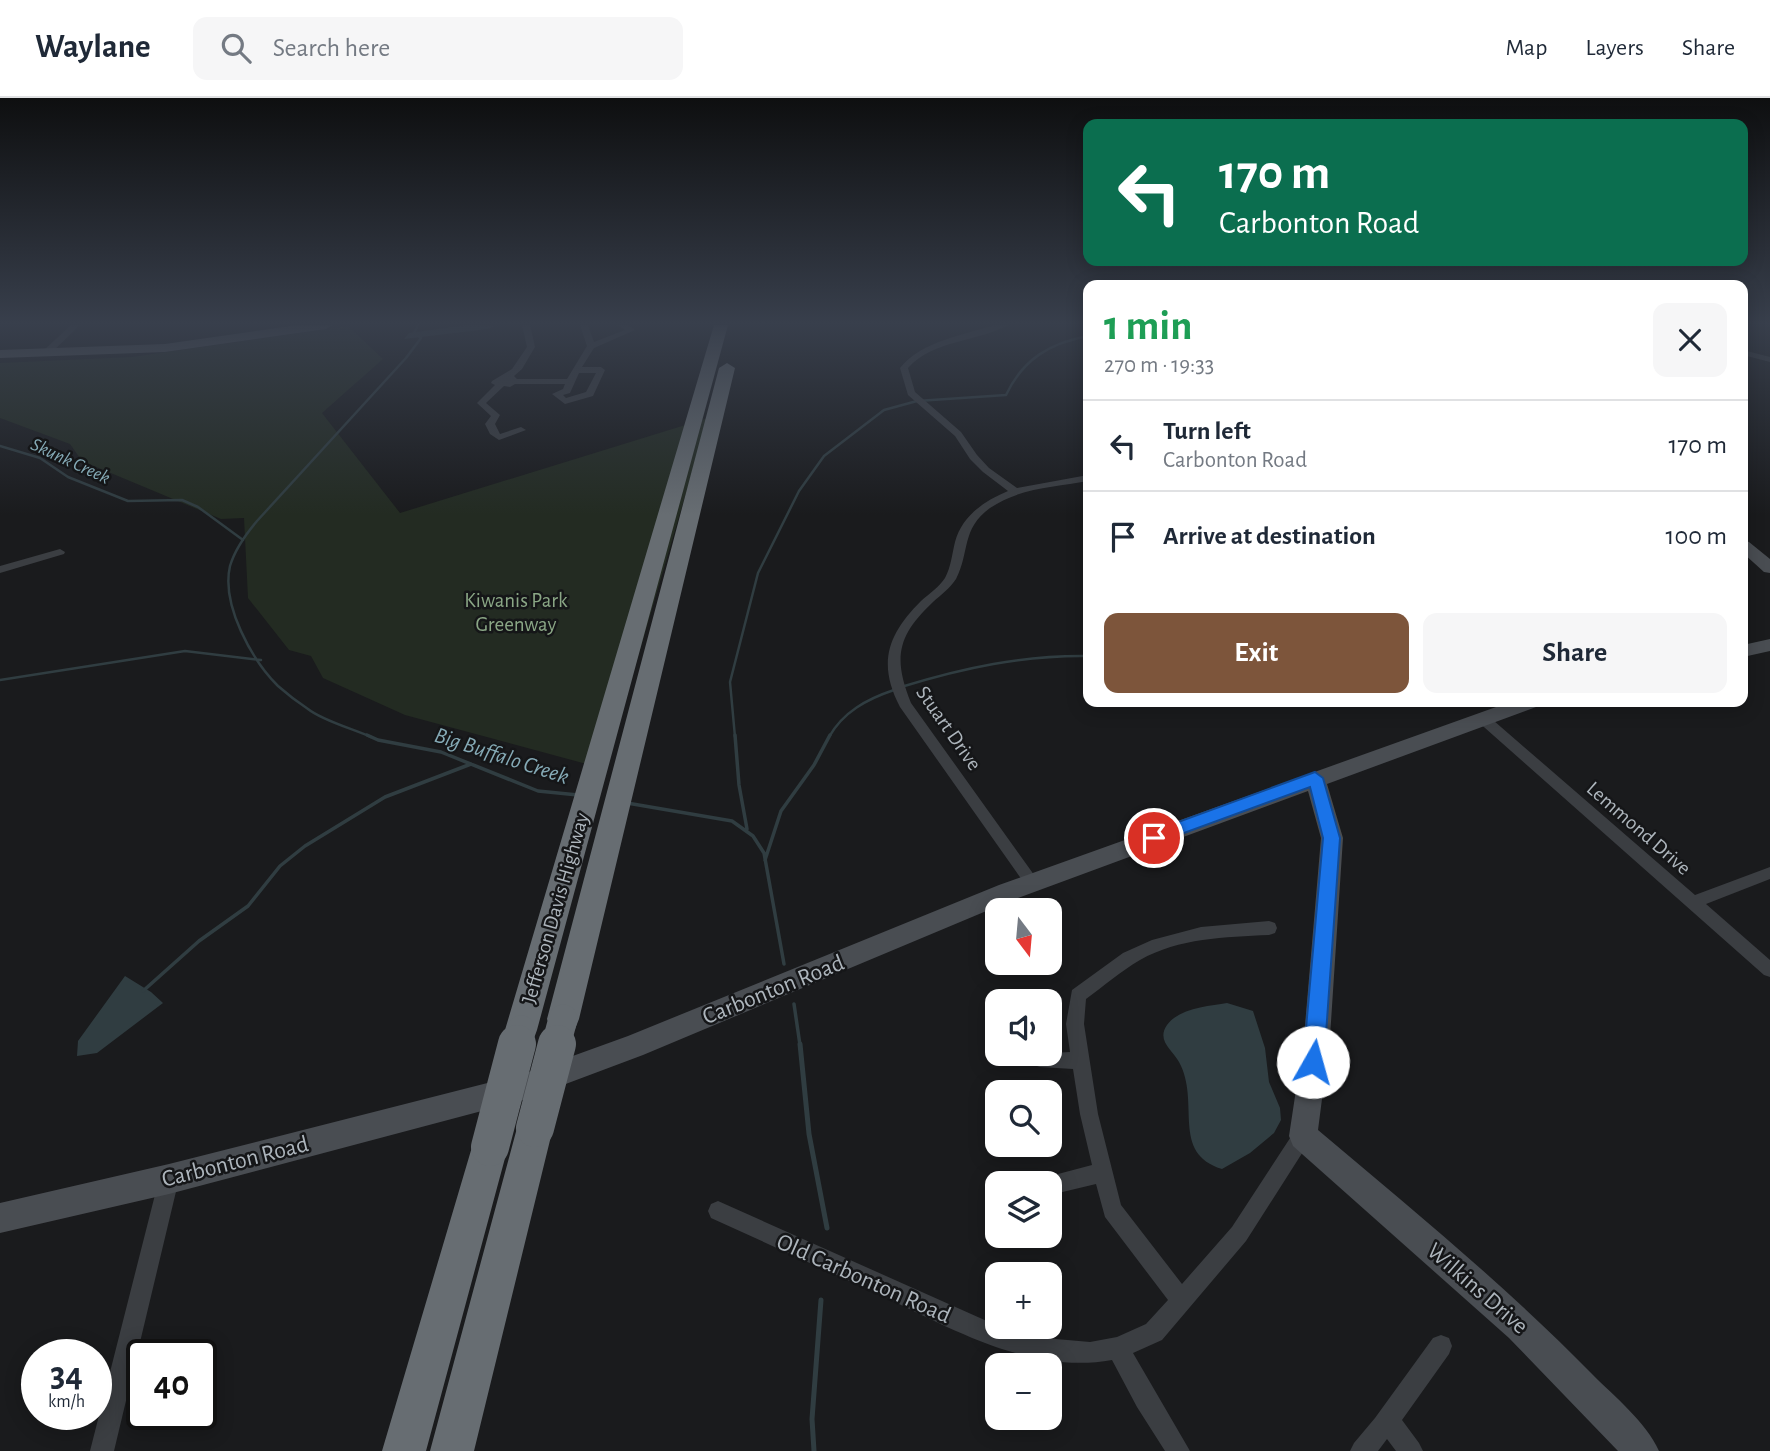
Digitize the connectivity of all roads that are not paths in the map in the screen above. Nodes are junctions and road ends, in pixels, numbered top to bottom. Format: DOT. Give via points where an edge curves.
graph roads {
  1 [pos="497,388"];
  2 [pos="568,388"];
  3 [pos="593,388"];
  4 [pos="703,388"];
  5 [pos="722,388"];
  6 [pos="910,388"];
  7 [pos="506,420"];
  8 [pos="1083,479"];
  9 [pos="1014,492"];
  10 [pos="1748,549"];
  11 [pos="60,552"];
  12 [pos="1770,568"];
  13 [pos="0,570"];
  14 [pos="1770,645"];
  15 [pos="1748,650"];
  16 [pos="1513,707"];
  17 [pos="1481,717"];
  18 [pos="1315,778"];
  19 [pos="1770,873"];
  20 [pos="1032,883"];
  21 [pos="1692,903"];
  22 [pos="1269,928"];
  23 [pos="1770,970"];
  24 [pos="563,1019"];
  25 [pos="1062,1060"];
  26 [pos="1081,1061"];
  27 [pos="535,1128"];
  28 [pos="1304,1136"];
  29 [pos="1103,1172"];
  30 [pos="169,1179"];
  31 [pos="1062,1182"];
  32 [pos="718,1210"];
  33 [pos="0,1218"];
  34 [pos="1182,1301"];
  35 [pos="1441,1346"];
  36 [pos="1118,1348"];
  37 [pos="1389,1423"];
  38 [pos="102,1451"];
  39 [pos="404,1451"];
  40 [pos="453,1451"];
  41 [pos="1178,1451"];
  42 [pos="1362,1451"];
  43 [pos="1412,1451"];
  44 [pos="1641,1451"];
  1 -- 7 [label="street" via="481,403"];
  2 -- 3 [label="street" via="556,394 565,401 590,394"];
  4 -- 39 [label="highway, Jefferson Davis Highway, bridge"];
  5 -- 24 [label="highway, Jefferson Davis Highway"];
  6 -- 9 [label="street" via="958,434 986,470"];
  8 -- 9 [label="street, Stuart Drive"];
  9 -- 20 [label="street, Stuart Drive" via="985,507 961,531 950,579 904,624 893,648 895,677 905,704"];
  10 -- 12 [label="street"];
  11 -- 13 [label="street"];
  14 -- 15 [label="street"];
  16 -- 17 [label="street, Carbonton Road"];
  17 -- 18 [label="street, Carbonton Road"];
  17 -- 21 [label="street, Lemmond Drive"];
  18 -- 20 [label="street, Carbonton Road"];
  18 -- 28 [label="street, Old Carbonton Road" via="1332,838 1317,1038"];
  19 -- 21 [label="street"];
  20 -- 30 [label="street, Carbonton Road" via="523,1087"];
  21 -- 23 [label="street, Lemmond Drive"];
  22 -- 26 [label="street" via="1173,939 1135,954 1078,995 1075,1024"];
  24 -- 27 [label="highway, Jefferson Davis Highway, bridge"];
  25 -- 26 [label="street"];
  26 -- 29 [label="street"];
  27 -- 40 [label="highway, Jefferson Davis Highway"];
  28 -- 34 [label="street, Old Carbonton Road" via="1239,1234"];
  28 -- 44 [label="street, Wilkins Drive" via="1521,1325"];
  29 -- 31 [label="street"];
  29 -- 34 [label="street" via="1112,1210"];
  30 -- 33 [label="street, Carbonton Road"];
  30 -- 38 [label="street"];
  32 -- 36 [label="street, Old Carbonton Road" via="994,1336 1056,1350 1090,1353"];
  34 -- 36 [label="street, Old Carbonton Road" via="1154,1332"];
  35 -- 37 [label="street"];
  36 -- 41 [label="street"];
  37 -- 42 [label="street"];
  37 -- 43 [label="street"];
}
